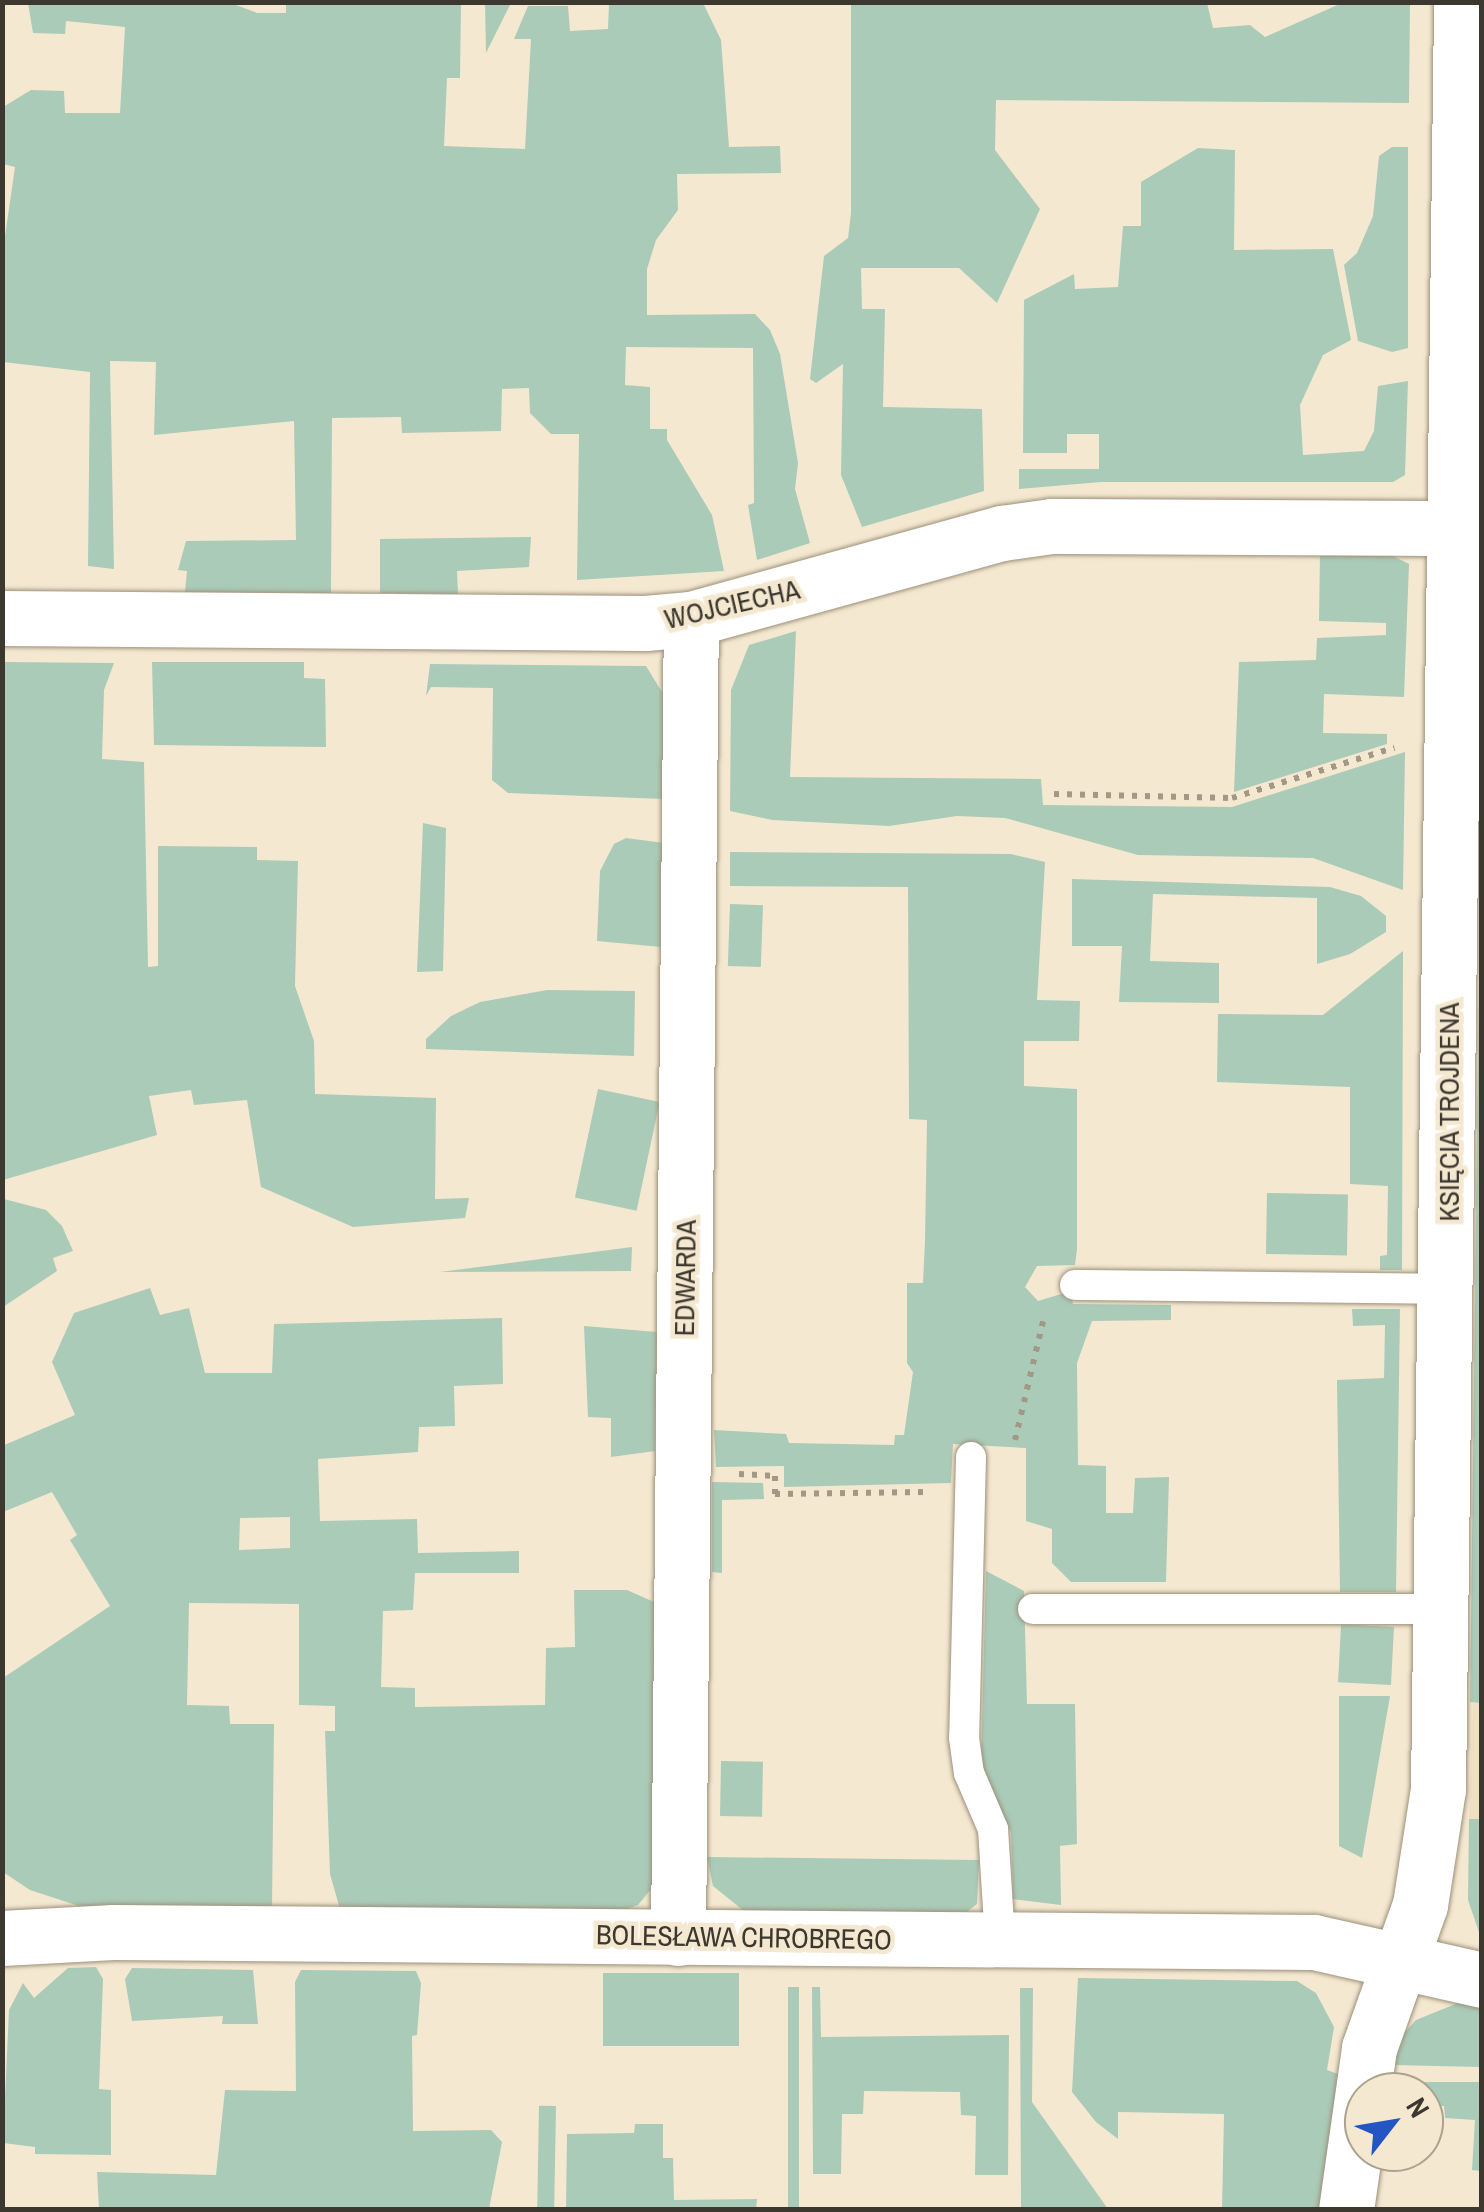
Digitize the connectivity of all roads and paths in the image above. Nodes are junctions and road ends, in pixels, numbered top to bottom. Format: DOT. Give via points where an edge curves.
graph roads {
  1 [pos="1461,2"];
  2 [pos="1454,528"];
  3 [pos="2,618"];
  4 [pos="691,618"];
  5 [pos="1414,742"];
  6 [pos="1054,794"];
  7 [pos="1075,1285"];
  8 [pos="1448,1289"];
  9 [pos="971,1456"];
  10 [pos="682,1470"];
  11 [pos="970,1492"];
  12 [pos="1033,1608"];
  13 [pos="1443,1609"];
  14 [pos="2,1938"];
  15 [pos="678,1938"];
  16 [pos="1000,1941"];
  17 [pos="1400,1957"];
  18 [pos="1482,1980"];
  19 [pos="1346,2210"];
  1 -- 2 [label="street, KSIĘCIA TROJDENA"];
  2 -- 4 [label="street, WOJCIECHA" via="1052,526 1002,533"];
  2 -- 8 [label="street, KSIĘCIA TROJDENA"];
  3 -- 4 [label="street, WOJCIECHA" via="551,624"];
  4 -- 10 [label="street, EDWARDA"];
  5 -- 6 [label="path" via="1232,798"];
  7 -- 8 [label="lane"];
  7 -- 9 [label="path" via="1068,1302 1042,1319 1013,1446"];
  8 -- 13 [label="street, KSIĘCIA TROJDENA"];
  9 -- 11 [label="lane"];
  10 -- 11 [label="path" via="775,1476 775,1494"];
  10 -- 15 [label="street, EDWARDA"];
  11 -- 16 [label="lane" via="965,1749 993,1829"];
  12 -- 13 [label="lane"];
  13 -- 17 [label="street, KSIĘCIA TROJDENA" via="1432,1846"];
  14 -- 15 [label="street, BOLESŁAWA CHROBREGO" via="69,1932"];
  15 -- 16 [label="street, BOLESŁAWA CHROBREGO"];
  16 -- 17 [label="street, BOLESŁAWA CHROBREGO" via="1314,1942"];
  17 -- 18 [label="street, BOLESŁAWA CHROBREGO"];
  17 -- 19 [label="street, KSIĘCIA TROJDENA" via="1369,2048"];
}
